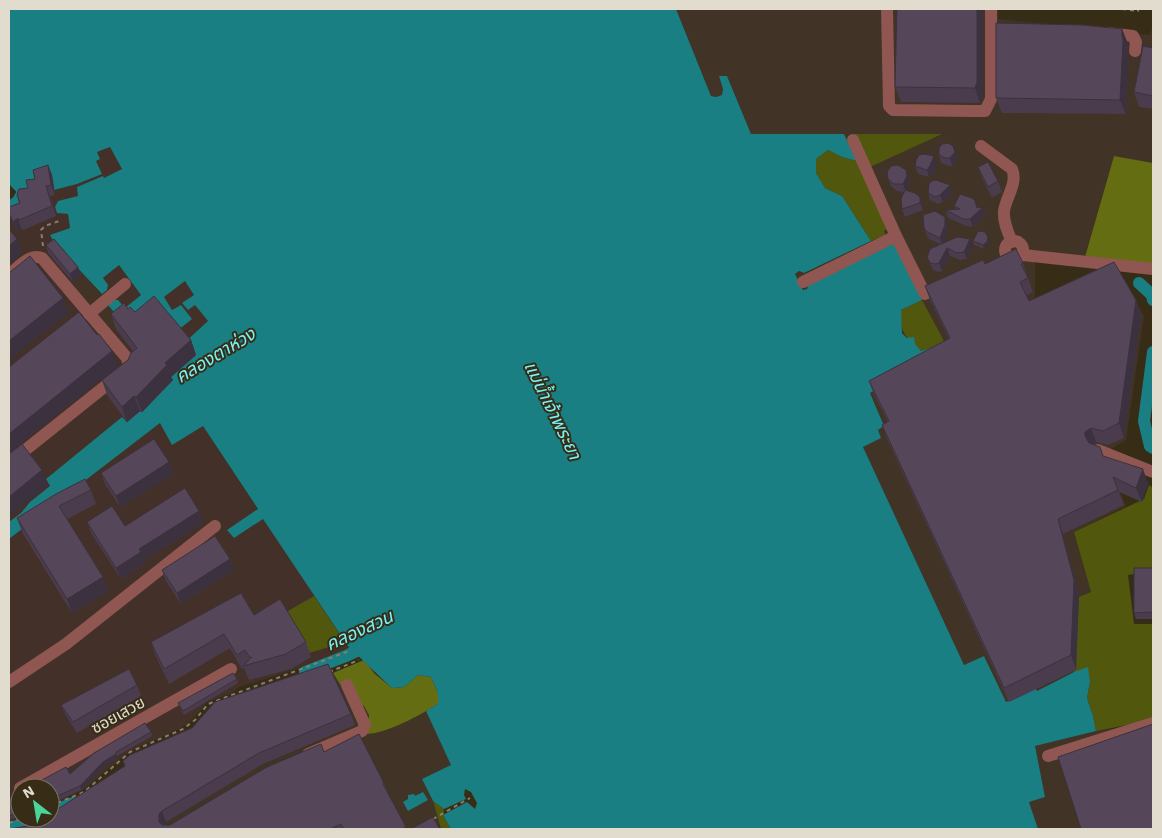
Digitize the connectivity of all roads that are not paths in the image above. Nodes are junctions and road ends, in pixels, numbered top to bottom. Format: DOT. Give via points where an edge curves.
graph roads {
  1 [pos="887,9"];
  2 [pos="991,9"];
  3 [pos="1095,32"];
  4 [pos="1135,51"];
  5 [pos="853,140"];
  6 [pos="981,146"];
  7 [pos="896,236"];
  8 [pos="1012,242"];
  9 [pos="1023,254"];
  10 [pos="1153,269"];
  11 [pos="9,275"];
  12 [pos="803,282"];
  13 [pos="949,283"];
  14 [pos="124,284"];
  15 [pos="84,314"];
  16 [pos="1098,450"];
  17 [pos="9,463"];
  18 [pos="1153,472"];
  19 [pos="215,526"];
  20 [pos="230,669"];
  21 [pos="9,682"];
  22 [pos="346,685"];
  23 [pos="1153,723"];
  24 [pos="1048,756"];
  25 [pos="293,760"];
  26 [pos="38,778"];
  1 -- 2 [label="street" via="888,101 893,110 985,111 991,99 995,24"];
  3 -- 4 [label="street" via="1133,36"];
  5 -- 7 [label="street"];
  6 -- 8 [label="street" via="1014,174 1004,210"];
  7 -- 12 [label="street"];
  7 -- 13 [label="street" via="924,294"];
  8 -- 9 [label="street" via="1020,243 1024,248"];
  8 -- 9 [label="street" via="1003,259 1016,260"];
  9 -- 10 [label="street"];
  11 -- 15 [label="street" via="31,257 42,258"];
  14 -- 15 [label="street"];
  15 -- 17 [label="street" via="127,358 128,368"];
  16 -- 18 [label="street"];
  19 -- 21 [label="street" via="66,644"];
  20 -- 26 [label="street, ซอยเสวย"];
  22 -- 25 [label="street" via="365,725 362,731"];
  23 -- 24 [label="street"];
}
